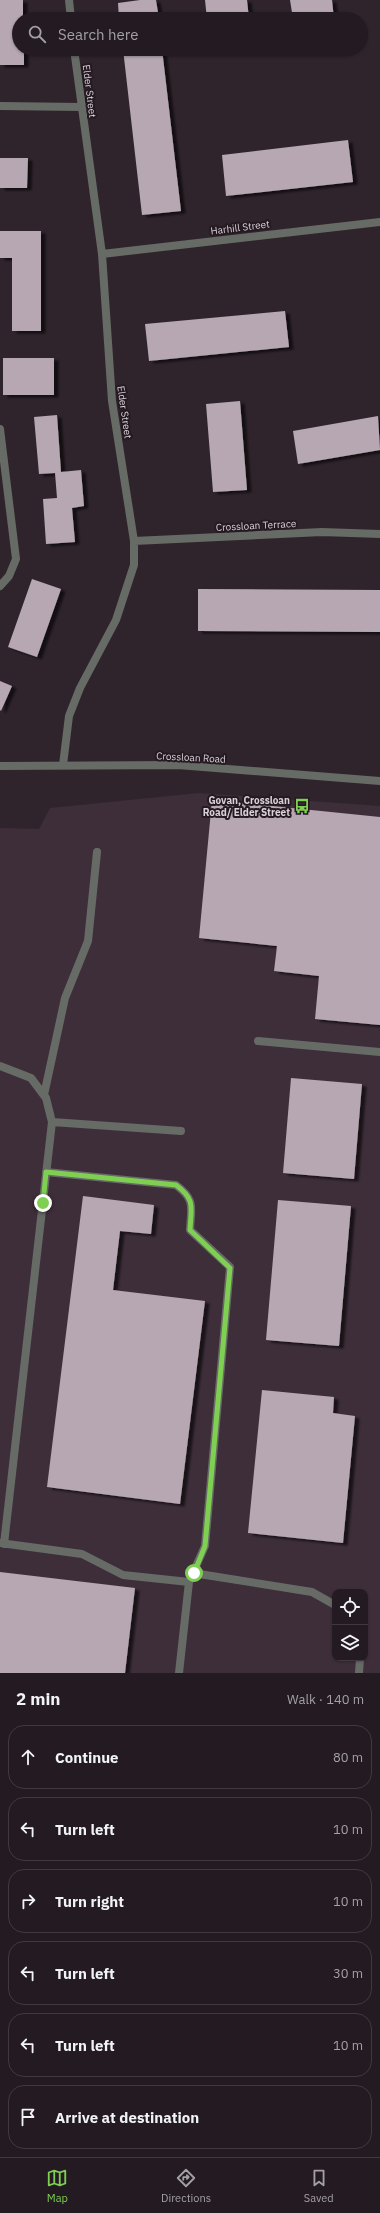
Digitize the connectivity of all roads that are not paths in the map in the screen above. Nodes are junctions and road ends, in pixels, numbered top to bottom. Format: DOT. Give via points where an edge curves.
graph roads {
  1 [pos="68,0"];
  2 [pos="70,12"];
  3 [pos="75,56"];
  4 [pos="0,106"];
  5 [pos="81,107"];
  6 [pos="380,222"];
  7 [pos="102,254"];
  8 [pos="0,429"];
  9 [pos="380,534"];
  10 [pos="134,540"];
  11 [pos="0,586"];
  12 [pos="63,765"];
  13 [pos="0,766"];
  14 [pos="380,781"];
  15 [pos="97,852"];
  16 [pos="258,1041"];
  17 [pos="380,1052"];
  18 [pos="0,1066"];
  19 [pos="44,1095"];
  20 [pos="52,1122"];
  21 [pos="181,1131"];
  22 [pos="46,1172"];
  23 [pos="2,1544"];
  24 [pos="194,1573"];
  25 [pos="189,1582"];
  26 [pos="332,1603"];
  27 [pos="360,1661"];
  28 [pos="179,1673"];
  29 [pos="359,1673"];
  1 -- 2 [label="street"];
  3 -- 5 [label="street, Elder Street"];
  4 -- 5 [label="street"];
  5 -- 7 [label="street, Elder Street"];
  6 -- 7 [label="street, Harhill Street"];
  7 -- 10 [label="street, Elder Street" via="112,401"];
  8 -- 11 [label="street" via="16,559 9,576"];
  9 -- 10 [label="street, Crossloan Terrace" via="322,532"];
  10 -- 12 [label="street, Elder Street" via="134,565 116,620 80,688 69,716"];
  12 -- 13 [label="street, Crossloan Road"];
  12 -- 14 [label="street, Crossloan Road" via="178,765"];
  15 -- 19 [label="street" via="88,941 65,998"];
  16 -- 17 [label="street"];
  18 -- 19 [label="street" via="31,1078"];
  19 -- 20 [label="street"];
  20 -- 21 [label="street"];
  20 -- 22 [label="street"];
  22 -- 23 [label="street"];
  22 -- 24 [label="street" via="176,1185 188,1194 191,1204 190,1230 230,1268 205,1546"];
  23 -- 25 [label="street" via="82,1554 123,1575"];
  24 -- 25 [label="street"];
  24 -- 26 [label="street" via="312,1592"];
  25 -- 28 [label="street"];
  27 -- 29 [label="street"];
}
